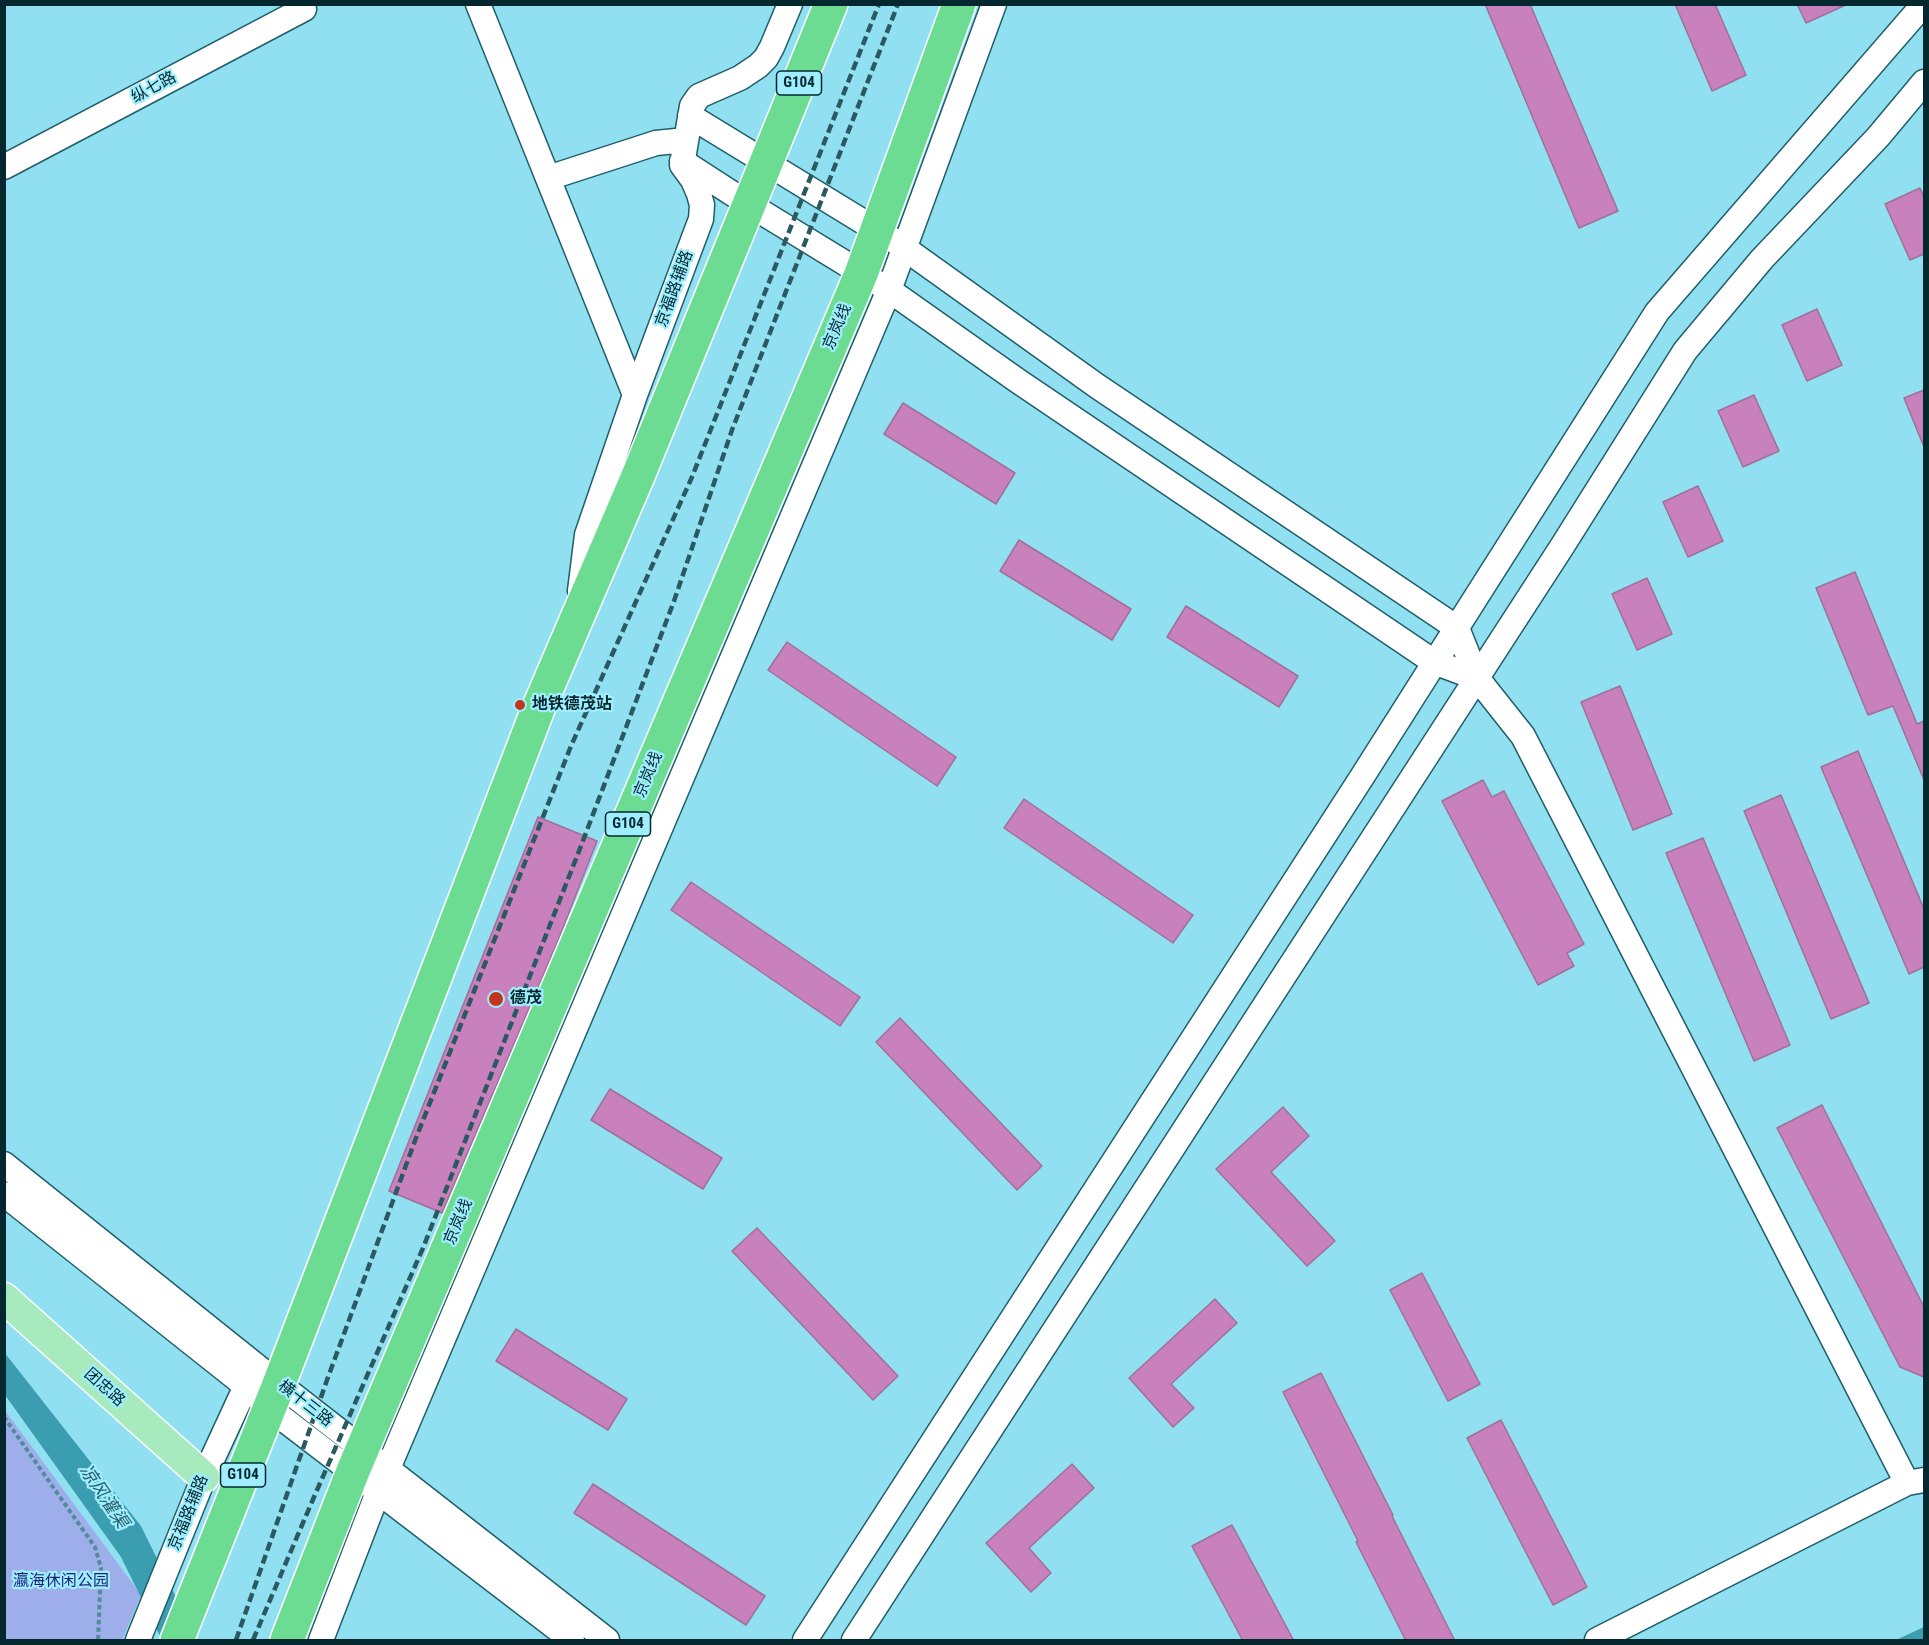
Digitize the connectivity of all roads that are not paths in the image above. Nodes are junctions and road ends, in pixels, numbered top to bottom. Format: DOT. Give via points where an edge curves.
graph roads {
  1 [pos="478,4"];
  2 [pos="790,4"];
  3 [pos="831,4"];
  4 [pos="959,4"];
  5 [pos="994,4"];
  6 [pos="1924,4"];
  7 [pos="304,9"];
  8 [pos="1924,82"];
  9 [pos="690,116"];
  10 [pos="684,150"];
  11 [pos="767,161"];
  12 [pos="4,167"];
  13 [pos="549,178"];
  14 [pos="750,205"];
  15 [pos="877,229"];
  16 [pos="906,248"];
  17 [pos="861,274"];
  18 [pos="889,290"];
  19 [pos="635,395"];
  20 [pos="577,617"];
  21 [pos="1457,628"];
  22 [pos="1434,662"];
  23 [pos="1477,678"];
  24 [pos="4,1164"];
  25 [pos="4,1194"];
  26 [pos="4,1298"];
  27 [pos="246,1386"];
  28 [pos="274,1396"];
  29 [pos="368,1463"];
  30 [pos="204,1477"];
  31 [pos="1916,1482"];
  32 [pos="378,1492"];
  33 [pos="138,1641"];
  34 [pos="177,1641"];
  35 [pos="287,1641"];
  36 [pos="321,1641"];
  37 [pos="572,1641"];
  38 [pos="607,1641"];
  39 [pos="805,1641"];
  40 [pos="854,1641"];
  41 [pos="1598,1641"];
  1 -- 13 [label="street"];
  2 -- 9 [label="street" via="766,58 740,78 699,96"];
  3 -- 11 [label="highway, G104"];
  4 -- 15 [label="highway, 京岚线 / G104"];
  5 -- 16 [label="street"];
  6 -- 21 [label="street" via="1657,312"];
  7 -- 12 [label="street, 纵七路"];
  8 -- 23 [label="street" via="1878,137 1762,259 1685,351"];
  9 -- 10 [label="street"];
  9 -- 11 [label="street"];
  10 -- 13 [label="street" via="656,143"];
  10 -- 14 [label="street"];
  10 -- 19 [label="street, 京福路辅路" via="684,170 696,185 702,214"];
  11 -- 14 [label="highway, G104"];
  11 -- 15 [label="street"];
  13 -- 19 [label="street"];
  14 -- 17 [label="street"];
  14 -- 20 [label="highway, G104"];
  15 -- 16 [label="street"];
  15 -- 17 [label="highway, 京岚线 / G104"];
  16 -- 18 [label="street"];
  16 -- 21 [label="street" via="1097,386"];
  17 -- 18 [label="street"];
  17 -- 29 [label="highway, 京岚线 / G104"];
  18 -- 22 [label="street"];
  18 -- 29 [label="street"];
  19 -- 20 [label="street, 京福路辅路" via="587,535"];
  20 -- 28 [label="highway, G104" via="533,720"];
  21 -- 22 [label="street"];
  21 -- 23 [label="street"];
  22 -- 23 [label="street"];
  22 -- 39 [label="street"];
  23 -- 31 [label="street" via="1523,736"];
  23 -- 40 [label="street"];
  24 -- 28 [label="street, 横十三路"];
  25 -- 27 [label="street"];
  26 -- 30 [label="main road, 团忠路"];
  27 -- 28 [label="street"];
  27 -- 30 [label="street, 京福路辅路"];
  28 -- 29 [label="street, 横十三路"];
  28 -- 34 [label="highway, G104"];
  29 -- 32 [label="street, 横十三路"];
  29 -- 35 [label="highway, 京岚线 / G104"];
  29 -- 38 [label="street, 横十三路"];
  30 -- 33 [label="street, 京福路辅路"];
  31 -- 41 [label="street"];
  32 -- 36 [label="street"];
  32 -- 37 [label="street, 横十三路"];
}
